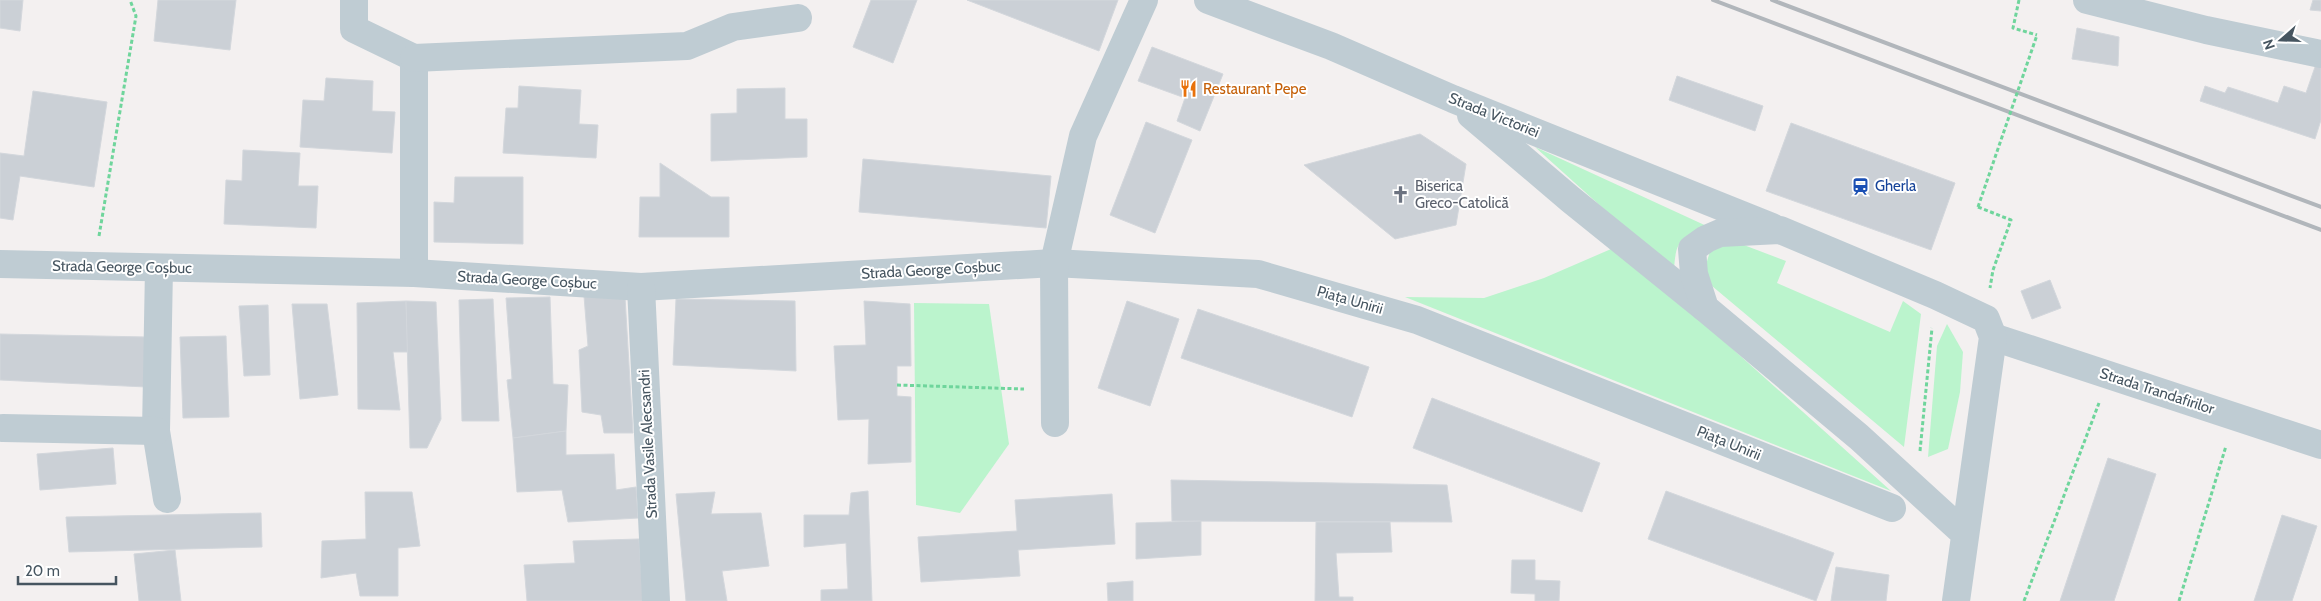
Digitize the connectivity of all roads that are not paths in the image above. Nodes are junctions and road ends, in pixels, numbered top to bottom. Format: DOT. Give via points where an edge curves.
graph roads {
  1 [pos="354,0"];
  2 [pos="1144,0"];
  3 [pos="1208,0"];
  4 [pos="2087,0"];
  5 [pos="798,18"];
  6 [pos="2321,54"];
  7 [pos="414,58"];
  8 [pos="1453,99"];
  9 [pos="1780,230"];
  10 [pos="1054,263"];
  11 [pos="0,264"];
  12 [pos="159,268"];
  13 [pos="414,273"];
  14 [pos="641,286"];
  15 [pos="1935,295"];
  16 [pos="1705,308"];
  17 [pos="1989,328"];
  18 [pos="1055,423"];
  19 [pos="3,428"];
  20 [pos="156,431"];
  21 [pos="2321,445"];
  22 [pos="167,499"];
  23 [pos="1892,508"];
  24 [pos="1965,534"];
  25 [pos="656,601"];
  26 [pos="1956,601"];
  1 -- 7 [label="street" via="354,29"];
  2 -- 10 [label="street" via="1083,136"];
  3 -- 8 [label="street, Strada Victoriei" via="1331,46"];
  4 -- 6 [label="street"];
  5 -- 7 [label="street" via="733,27 687,46"];
  7 -- 13 [label="street"];
  8 -- 9 [label="street, Strada Victoriei"];
  8 -- 16 [label="street"];
  9 -- 15 [label="street, Strada Victoriei"];
  9 -- 16 [label="street" via="1720,233 1692,249 1694,274"];
  10 -- 14 [label="street, Strada George Coșbuc"];
  10 -- 18 [label="street"];
  10 -- 23 [label="street, Piața Unirii" via="1258,274 1417,320"];
  11 -- 12 [label="street, Strada George Coșbuc"];
  12 -- 13 [label="street, Strada George Coșbuc"];
  12 -- 20 [label="street"];
  13 -- 14 [label="street, Strada George Coșbuc"];
  14 -- 25 [label="street, Strada Vasile Alecsandri"];
  15 -- 17 [label="street, Strada Trandafirilor"];
  16 -- 24 [label="street" via="1859,437"];
  17 -- 21 [label="street, Strada Trandafirilor" via="2110,375"];
  17 -- 24 [label="street"];
  19 -- 20 [label="street"];
  20 -- 22 [label="street"];
  24 -- 26 [label="street"];
}
